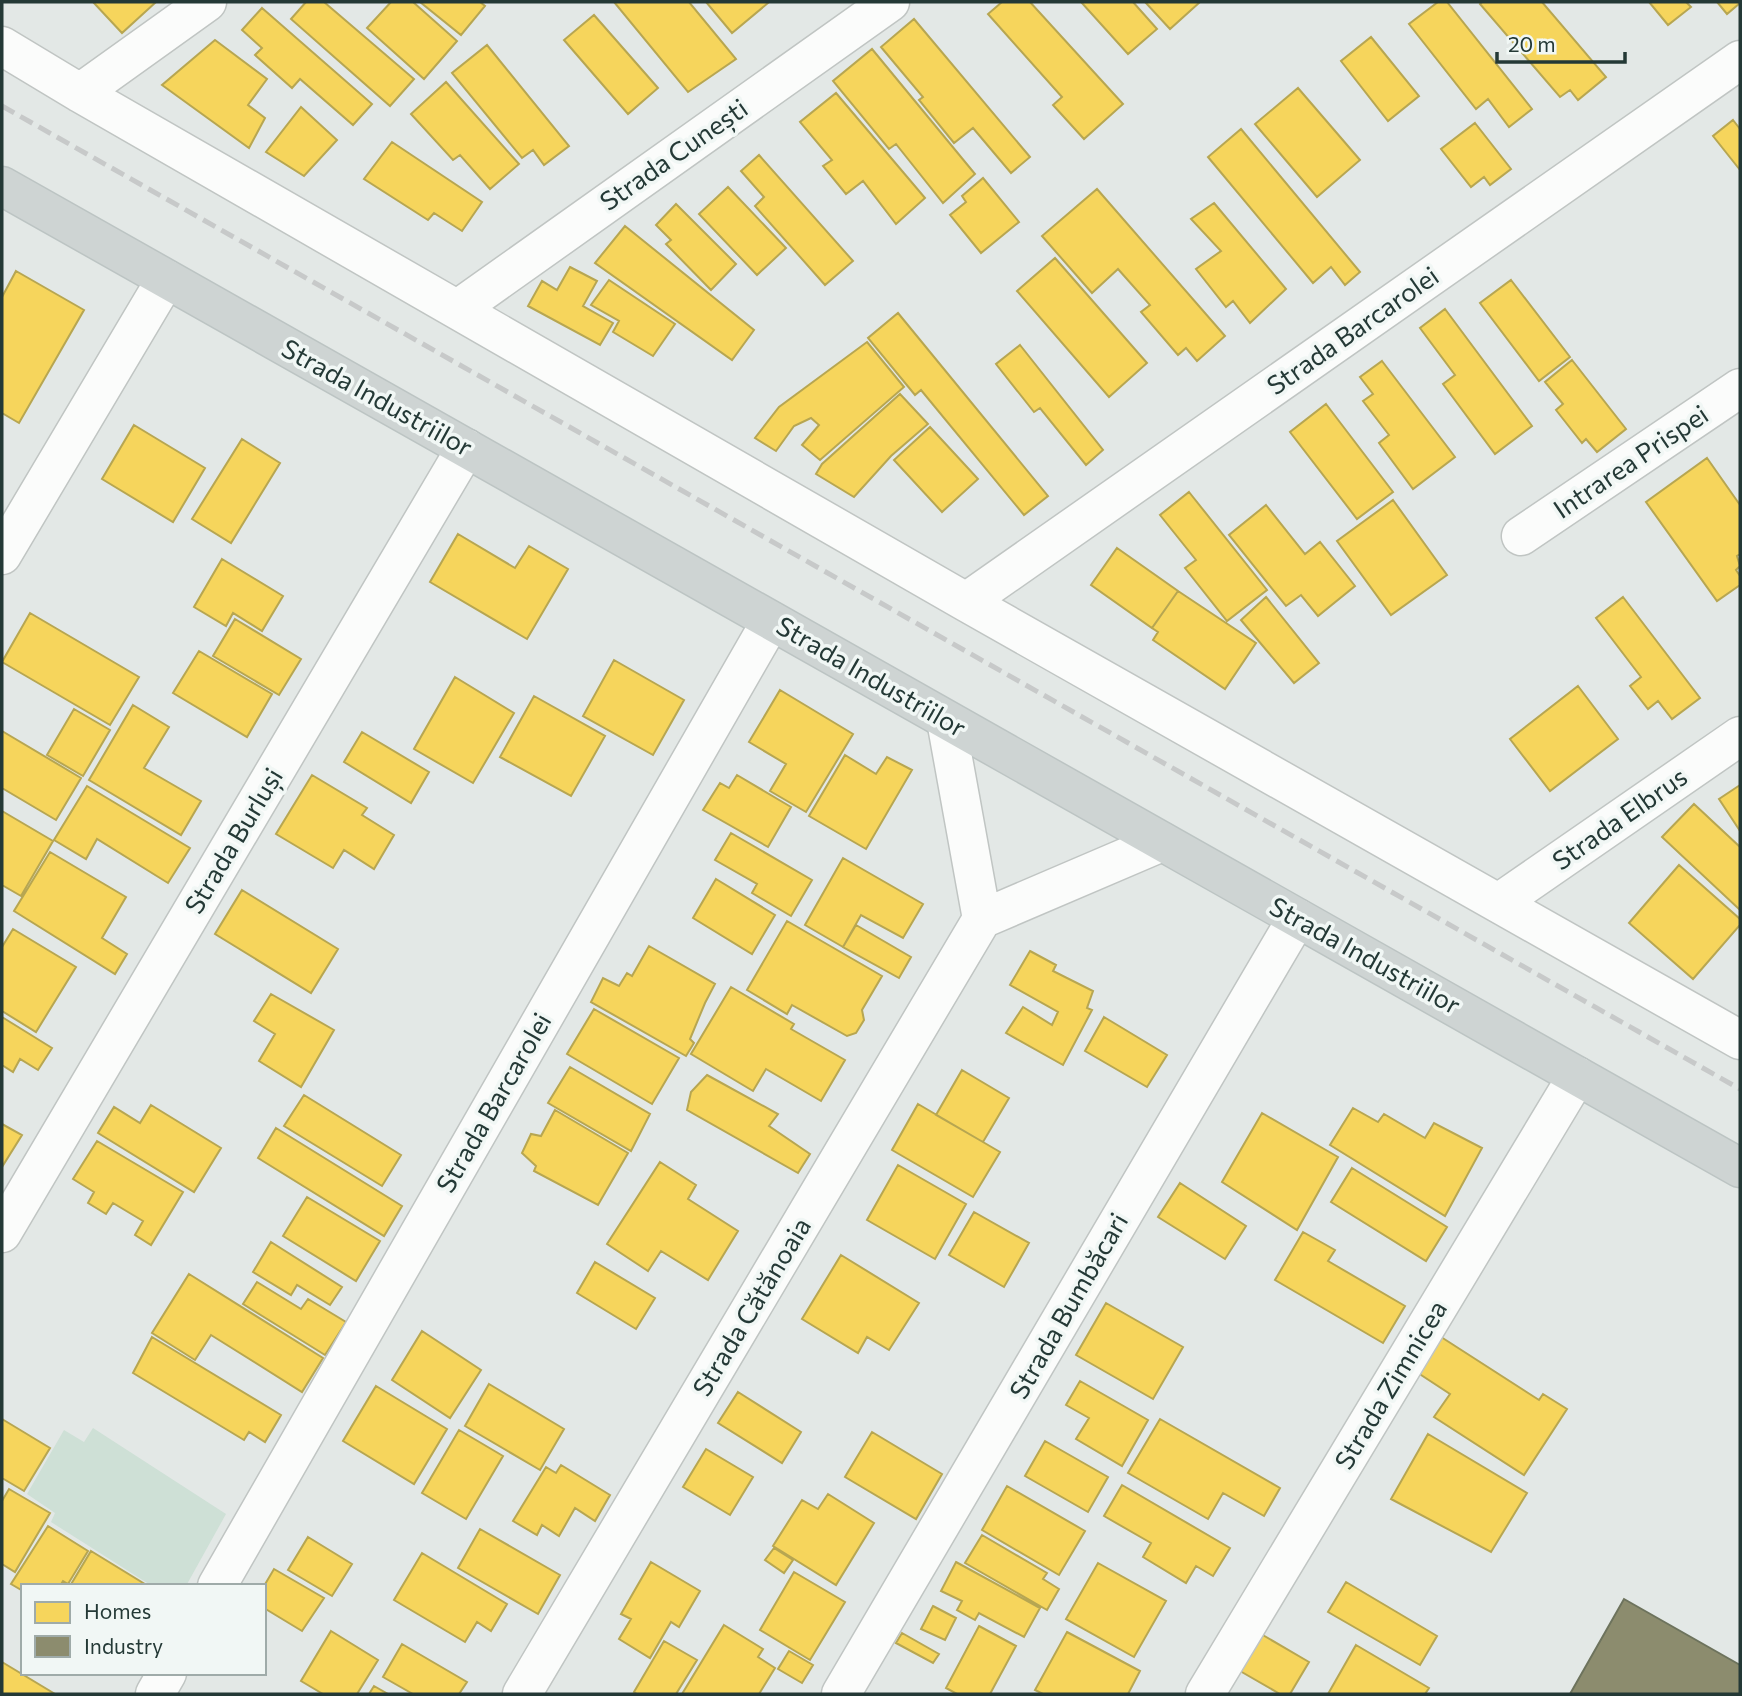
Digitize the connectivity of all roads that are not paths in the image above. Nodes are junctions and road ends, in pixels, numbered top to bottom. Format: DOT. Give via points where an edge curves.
graph roads {
  1 [pos="207,2"];
  2 [pos="890,2"];
  3 [pos="2,46"];
  4 [pos="1740,60"];
  5 [pos="79,93"];
  6 [pos="2,186"];
  7 [pos="166,279"];
  8 [pos="458,309"];
  9 [pos="1740,388"];
  10 [pos="466,449"];
  11 [pos="1521,536"];
  12 [pos="2,555"];
  13 [pos="966,602"];
  14 [pos="771,621"];
  15 [pos="946,720"];
  16 [pos="1740,736"];
  17 [pos="1162,842"];
  18 [pos="1500,902"];
  19 [pos="1297,918"];
  20 [pos="982,919"];
  21 [pos="1740,1040"];
  22 [pos="1577,1076"];
  23 [pos="1740,1168"];
  24 [pos="2,1233"];
  25 [pos="218,1584"];
  26 [pos="166,1675"];
  27 [pos="155,1694"];
  28 [pos="522,1694"];
  29 [pos="841,1694"];
  30 [pos="1205,1694"];
  1 -- 5 [label="street"];
  2 -- 8 [label="street, Strada Cunești"];
  3 -- 5 [label="street"];
  4 -- 13 [label="street, Strada Barcarolei"];
  5 -- 8 [label="street"];
  6 -- 7 [label="main road, Strada Industriilor"];
  7 -- 10 [label="main road, Strada Industriilor"];
  7 -- 12 [label="street"];
  8 -- 13 [label="street"];
  9 -- 11 [label="street, Intrarea Prispei"];
  10 -- 14 [label="main road, Strada Industriilor"];
  10 -- 24 [label="street, Strada Burluși"];
  13 -- 18 [label="street"];
  14 -- 15 [label="main road, Strada Industriilor"];
  14 -- 25 [label="street, Strada Barcarolei"];
  15 -- 17 [label="main road, Strada Industriilor"];
  15 -- 20 [label="street"];
  16 -- 18 [label="street, Strada Elbrus"];
  17 -- 19 [label="main road, Strada Industriilor"];
  17 -- 20 [label="street"];
  18 -- 21 [label="street"];
  19 -- 22 [label="main road, Strada Industriilor"];
  19 -- 29 [label="street, Strada Bumbăcari"];
  20 -- 28 [label="street, Strada Cătănoaia"];
  22 -- 23 [label="main road, Strada Industriilor"];
  22 -- 30 [label="street, Strada Zimnicea"];
  26 -- 27 [label="street"];
}
